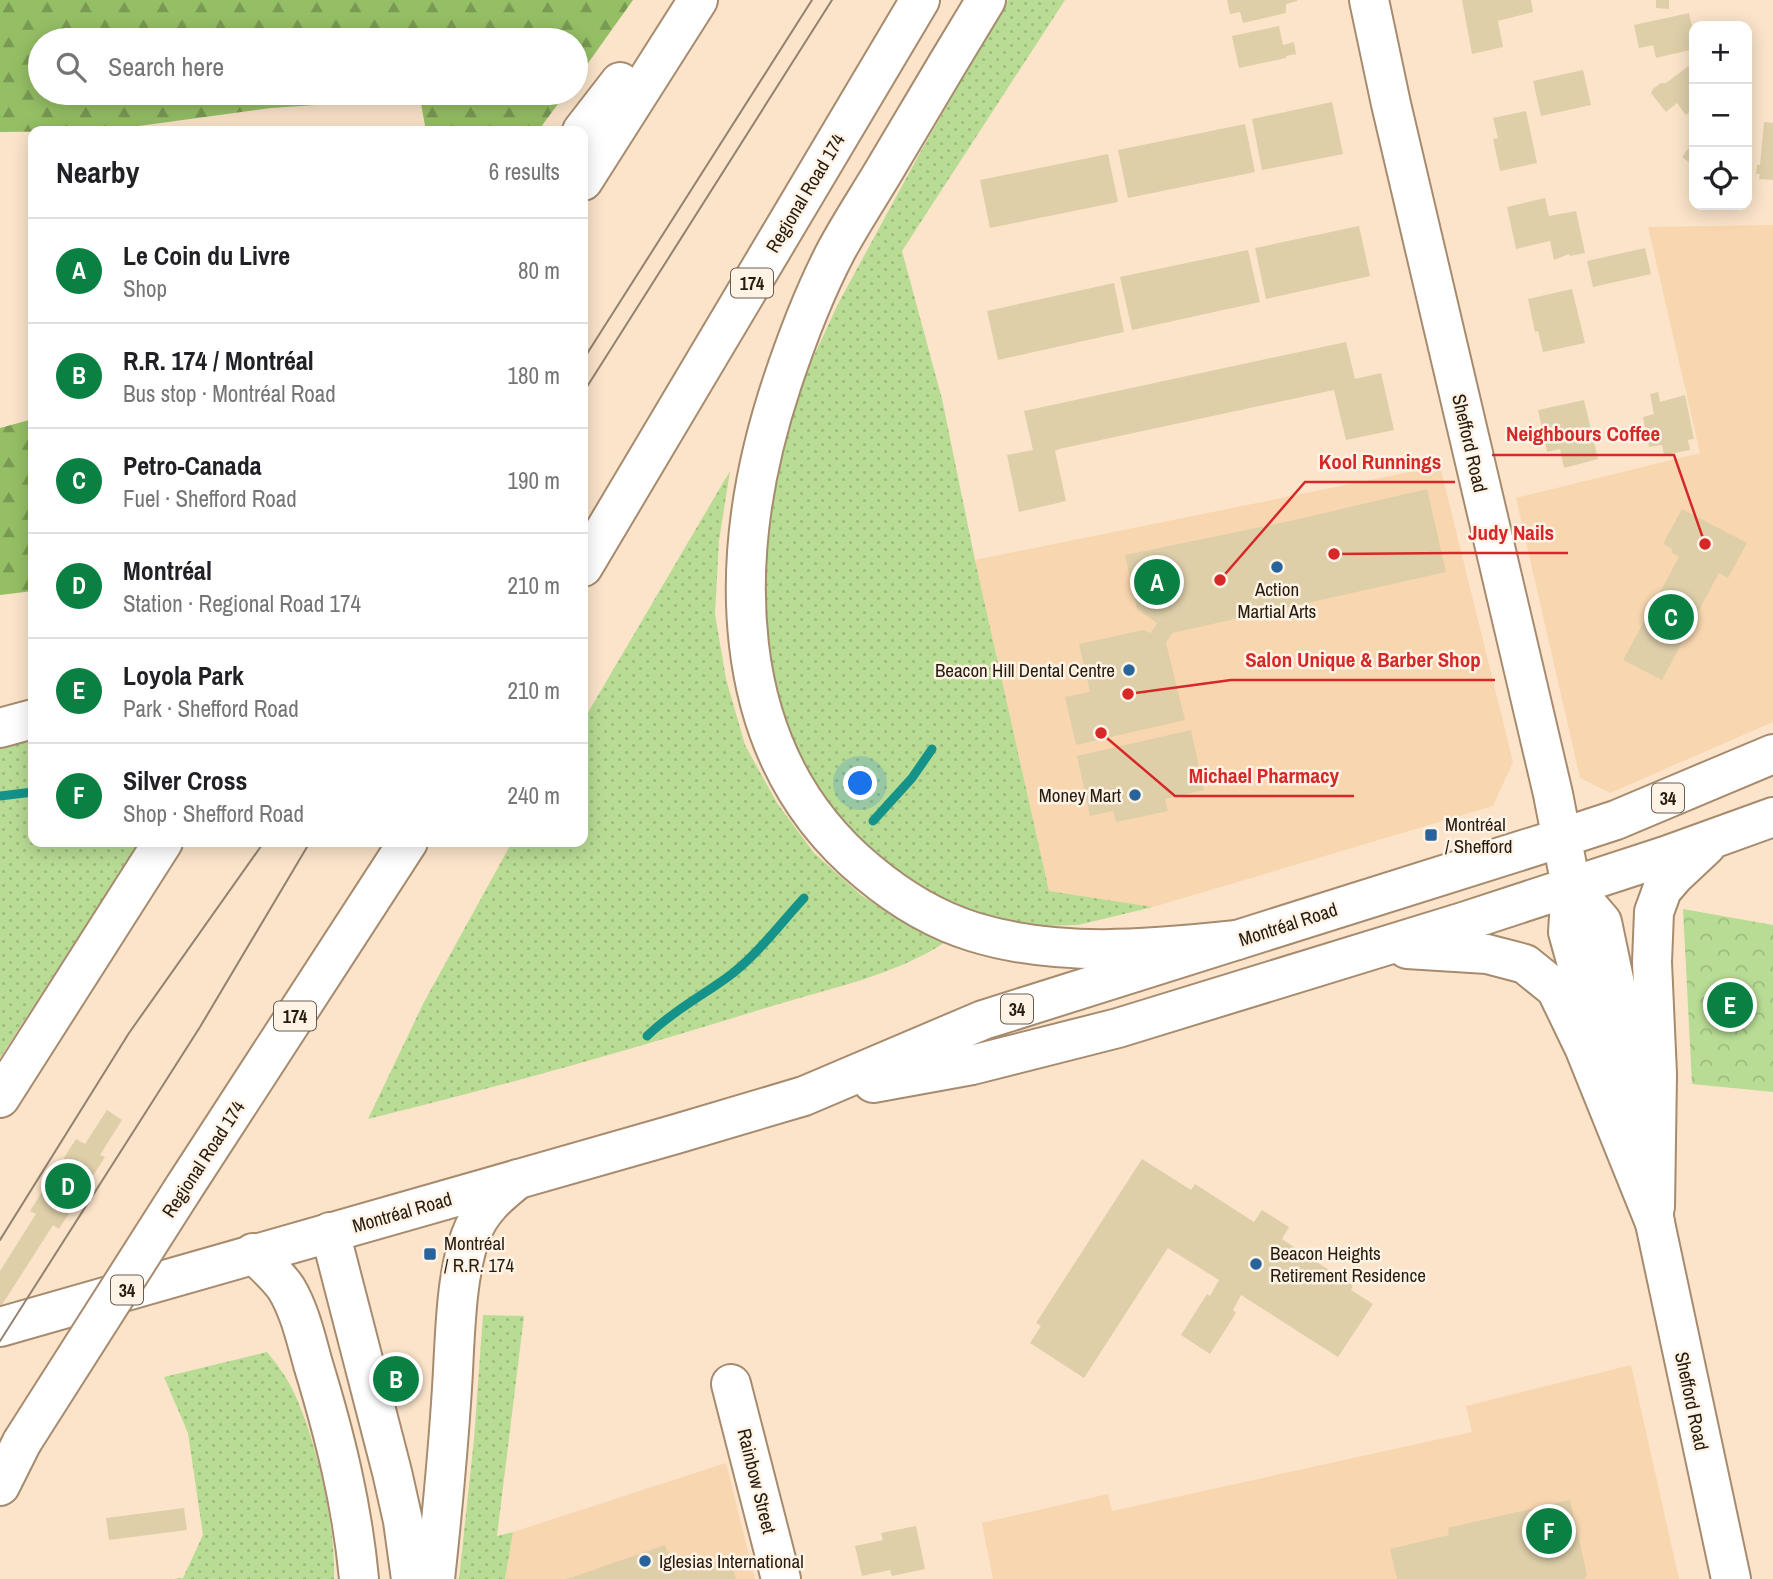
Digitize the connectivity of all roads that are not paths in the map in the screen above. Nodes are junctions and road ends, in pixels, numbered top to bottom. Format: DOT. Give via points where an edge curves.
graph roads {
  1 [pos="683,0"];
  2 [pos="698,0"];
  3 [pos="920,0"];
  4 [pos="986,0"];
  5 [pos="1369,0"];
  6 [pos="586,126"];
  7 [pos="588,173"];
  8 [pos="588,559"];
  9 [pos="28,720"];
  10 [pos="0,728"];
  11 [pos="1773,754"];
  12 [pos="1773,817"];
  13 [pos="1720,835"];
  14 [pos="1561,838"];
  15 [pos="160,847"];
  16 [pos="405,847"];
  17 [pos="1571,886"];
  18 [pos="1237,940"];
  19 [pos="1381,948"];
  20 [pos="804,1096"];
  21 [pos="0,1097"];
  22 [pos="519,1179"];
  23 [pos="1655,1223"];
  24 [pos="330,1232"];
  25 [pos="253,1253"];
  26 [pos="0,1326"];
  27 [pos="732,1384"];
  28 [pos="22,1442"];
  29 [pos="0,1478"];
  30 [pos="0,1486"];
  31 [pos="359,1579"];
  32 [pos="411,1579"];
  33 [pos="435,1579"];
  34 [pos="781,1579"];
  35 [pos="1731,1579"];
  1 -- 6 [label="main road"];
  2 -- 7 [label="main road"];
  3 -- 8 [label="main road, Regional Road 174 / 174"];
  4 -- 18 [label="main road" via="836,251 782,383 755,479 746,542 746,614 755,687 776,751 806,806 842,851 889,890 929,914 980,934 1086,950 1143,950"];
  5 -- 14 [label="main road, Shefford Road"];
  9 -- 10 [label="main road"];
  11 -- 14 [label="main road, Montréal Road / 34"];
  12 -- 13 [label="main road, Montréal Road / 34"];
  13 -- 17 [label="main road, Montréal Road / 34"];
  13 -- 23 [label="main road" via="1662,890 1654,912"];
  14 -- 17 [label="main road, Shefford Road"];
  14 -- 18 [label="main road, Montréal Road / 34"];
  15 -- 21 [label="main road"];
  16 -- 28 [label="main road, Regional Road 174 / 174, bridge"];
  17 -- 19 [label="main road, Montréal Road / 34"];
  17 -- 23 [label="main road, Shefford Road" via="1568,932 1610,1086"];
  18 -- 20 [label="main road, Montréal Road / 34" via="983,1020"];
  19 -- 20 [label="main road, Montréal Road / 34" via="1118,1028 972,1065"];
  19 -- 23 [label="main road" via="1487,954 1525,964 1556,989"];
  20 -- 22 [label="main road, Montréal Road / 34"];
  22 -- 24 [label="main road, Montréal Road / 34"];
  22 -- 33 [label="main road" via="483,1211 465,1253"];
  23 -- 35 [label="main road, Shefford Road"];
  24 -- 25 [label="main road, Montréal Road / 34"];
  24 -- 32 [label="main road" via="392,1472"];
  25 -- 26 [label="main road, Montréal Road / 34"];
  25 -- 31 [label="main road" via="286,1288 301,1324 346,1482"];
  27 -- 34 [label="main road, Rainbow Street"];
  28 -- 29 [label="main road, Regional Road 174 / 174"];
  28 -- 30 [label="main road"];
}
